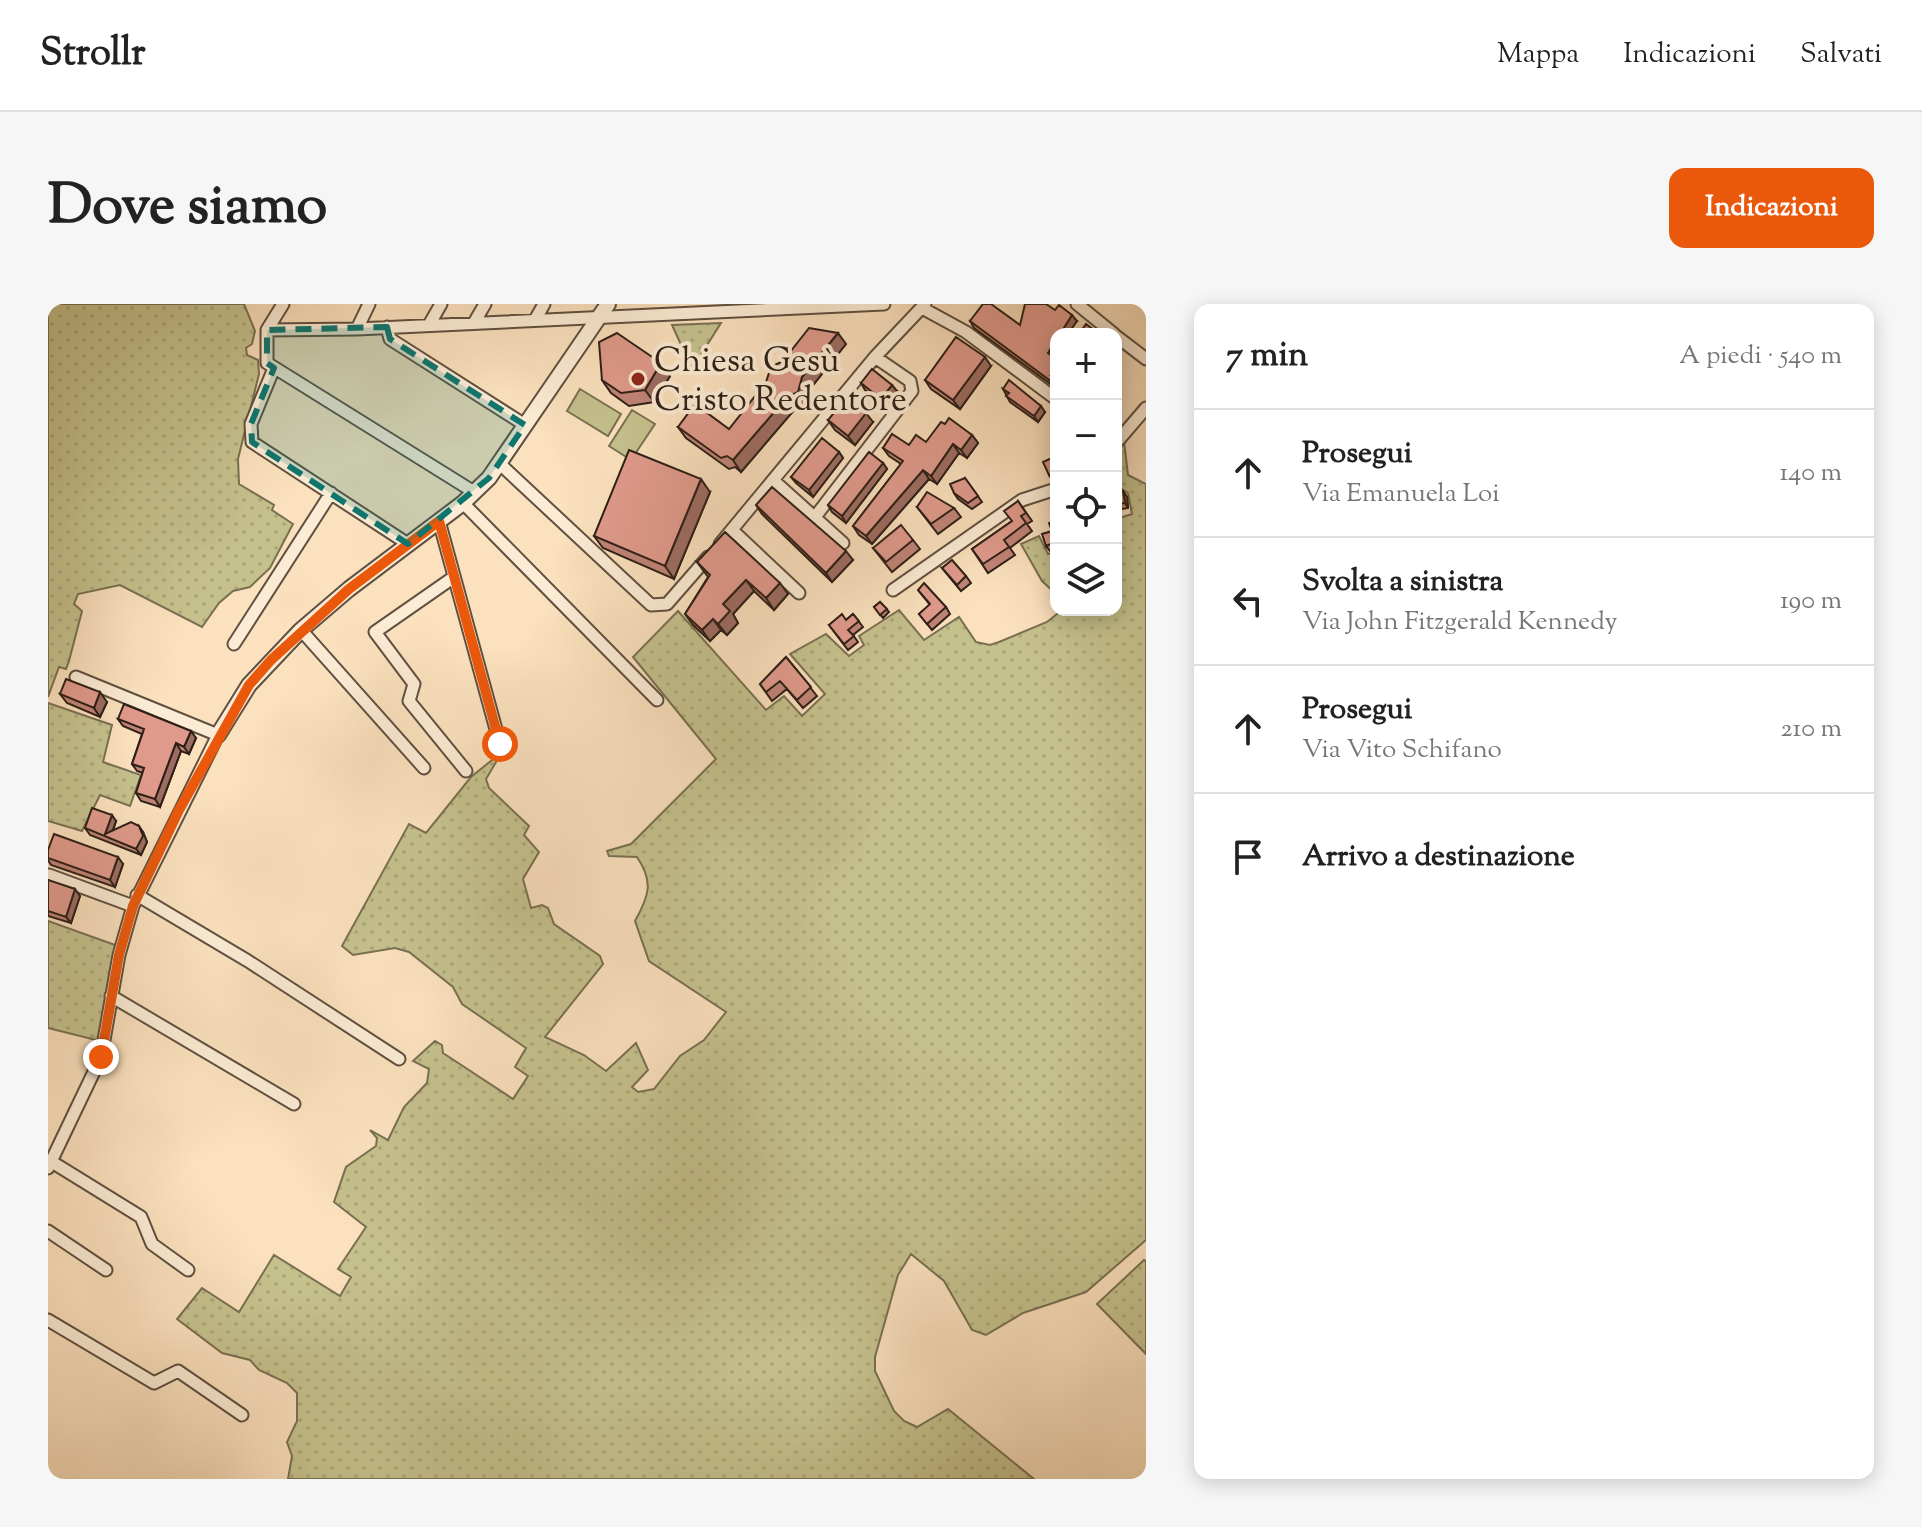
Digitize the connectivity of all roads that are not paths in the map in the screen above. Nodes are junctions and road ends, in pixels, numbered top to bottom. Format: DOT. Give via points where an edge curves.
graph roads {
  1 [pos="283,304"];
  2 [pos="369,304"];
  3 [pos="441,304"];
  4 [pos="485,304"];
  5 [pos="544,304"];
  6 [pos="867,304"];
  7 [pos="884,304"];
  8 [pos="1077,304"];
  9 [pos="806,306"];
  10 [pos="923,306"];
  11 [pos="756,307"];
  12 [pos="683,309"];
  13 [pos="604,310"];
  14 [pos="535,320"];
  15 [pos="474,323"];
  16 [pos="429,325"];
  17 [pos="387,327"];
  18 [pos="1106,328"];
  19 [pos="357,329"];
  20 [pos="267,330"];
  21 [pos="1122,340"];
  22 [pos="875,357"];
  23 [pos="1146,359"];
  24 [pos="270,366"];
  25 [pos="1050,395"];
  26 [pos="1146,408"];
  27 [pos="525,425"];
  28 [pos="1122,436"];
  29 [pos="499,463"];
  30 [pos="773,480"];
  31 [pos="1050,491"];
  32 [pos="331,493"];
  33 [pos="469,498"];
  34 [pos="815,517"];
  35 [pos="439,521"];
  36 [pos="732,530"];
  37 [pos="843,543"];
  38 [pos="408,544"];
  39 [pos="454,577"];
  40 [pos="893,590"];
  41 [pos="799,593"];
  42 [pos="301,630"];
  43 [pos="234,644"];
  44 [pos="76,677"];
  45 [pos="657,700"];
  46 [pos="218,735"];
  47 [pos="500,744"];
  48 [pos="424,768"];
  49 [pos="466,771"];
  50 [pos="49,875"];
  51 [pos="135,900"];
  52 [pos="111,996"];
  53 [pos="399,1059"];
  54 [pos="294,1104"];
  55 [pos="50,1165"];
  56 [pos="48,1231"];
  57 [pos="106,1270"];
  58 [pos="188,1270"];
  59 [pos="48,1320"];
  60 [pos="242,1415"];
  1 -- 20 [label="street"];
  2 -- 19 [label="street"];
  3 -- 16 [label="street"];
  4 -- 15 [label="street"];
  5 -- 14 [label="street"];
  6 -- 7 [label="street"];
  6 -- 9 [label="street"];
  8 -- 18 [label="street"];
  9 -- 11 [label="street"];
  10 -- 22 [label="street"];
  10 -- 25 [label="street"];
  11 -- 12 [label="street"];
  12 -- 13 [label="street"];
  13 -- 14 [label="street"];
  13 -- 27 [label="street"];
  14 -- 15 [label="street"];
  15 -- 16 [label="street"];
  16 -- 17 [label="street"];
  17 -- 19 [label="street"];
  17 -- 27 [label="street" via="390,339"];
  19 -- 20 [label="street"];
  20 -- 24 [label="street"];
  21 -- 23 [label="street"];
  22 -- 30 [label="street"];
  22 -- 34 [label="street" via="910,381 912,391"];
  24 -- 32 [label="street" via="251,424 252,442"];
  24 -- 33 [label="street"];
  26 -- 28 [label="street"];
  27 -- 29 [label="street"];
  29 -- 33 [label="street"];
  29 -- 36 [label="street" via="651,605 667,604"];
  30 -- 34 [label="street"];
  30 -- 36 [label="street"];
  31 -- 40 [label="street" via="1022,500"];
  32 -- 38 [label="street"];
  32 -- 43 [label="street"];
  33 -- 35 [label="street"];
  33 -- 45 [label="street"];
  34 -- 37 [label="street"];
  35 -- 38 [label="street"];
  35 -- 39 [label="street"];
  36 -- 41 [label="street"];
  38 -- 42 [label="street"];
  39 -- 47 [label="street"];
  39 -- 49 [label="street" via="375,632 414,684 409,701"];
  42 -- 46 [label="street" via="249,685"];
  42 -- 48 [label="street"];
  44 -- 46 [label="street"];
  46 -- 51 [label="street"];
  50 -- 51 [label="street"];
  51 -- 52 [label="street"];
  51 -- 53 [label="street" via="248,961"];
  52 -- 54 [label="street"];
  52 -- 55 [label="street" via="101,1057"];
  55 -- 58 [label="street" via="141,1217 152,1244"];
  56 -- 57 [label="street"];
  59 -- 60 [label="street" via="154,1383 178,1371"];
}
